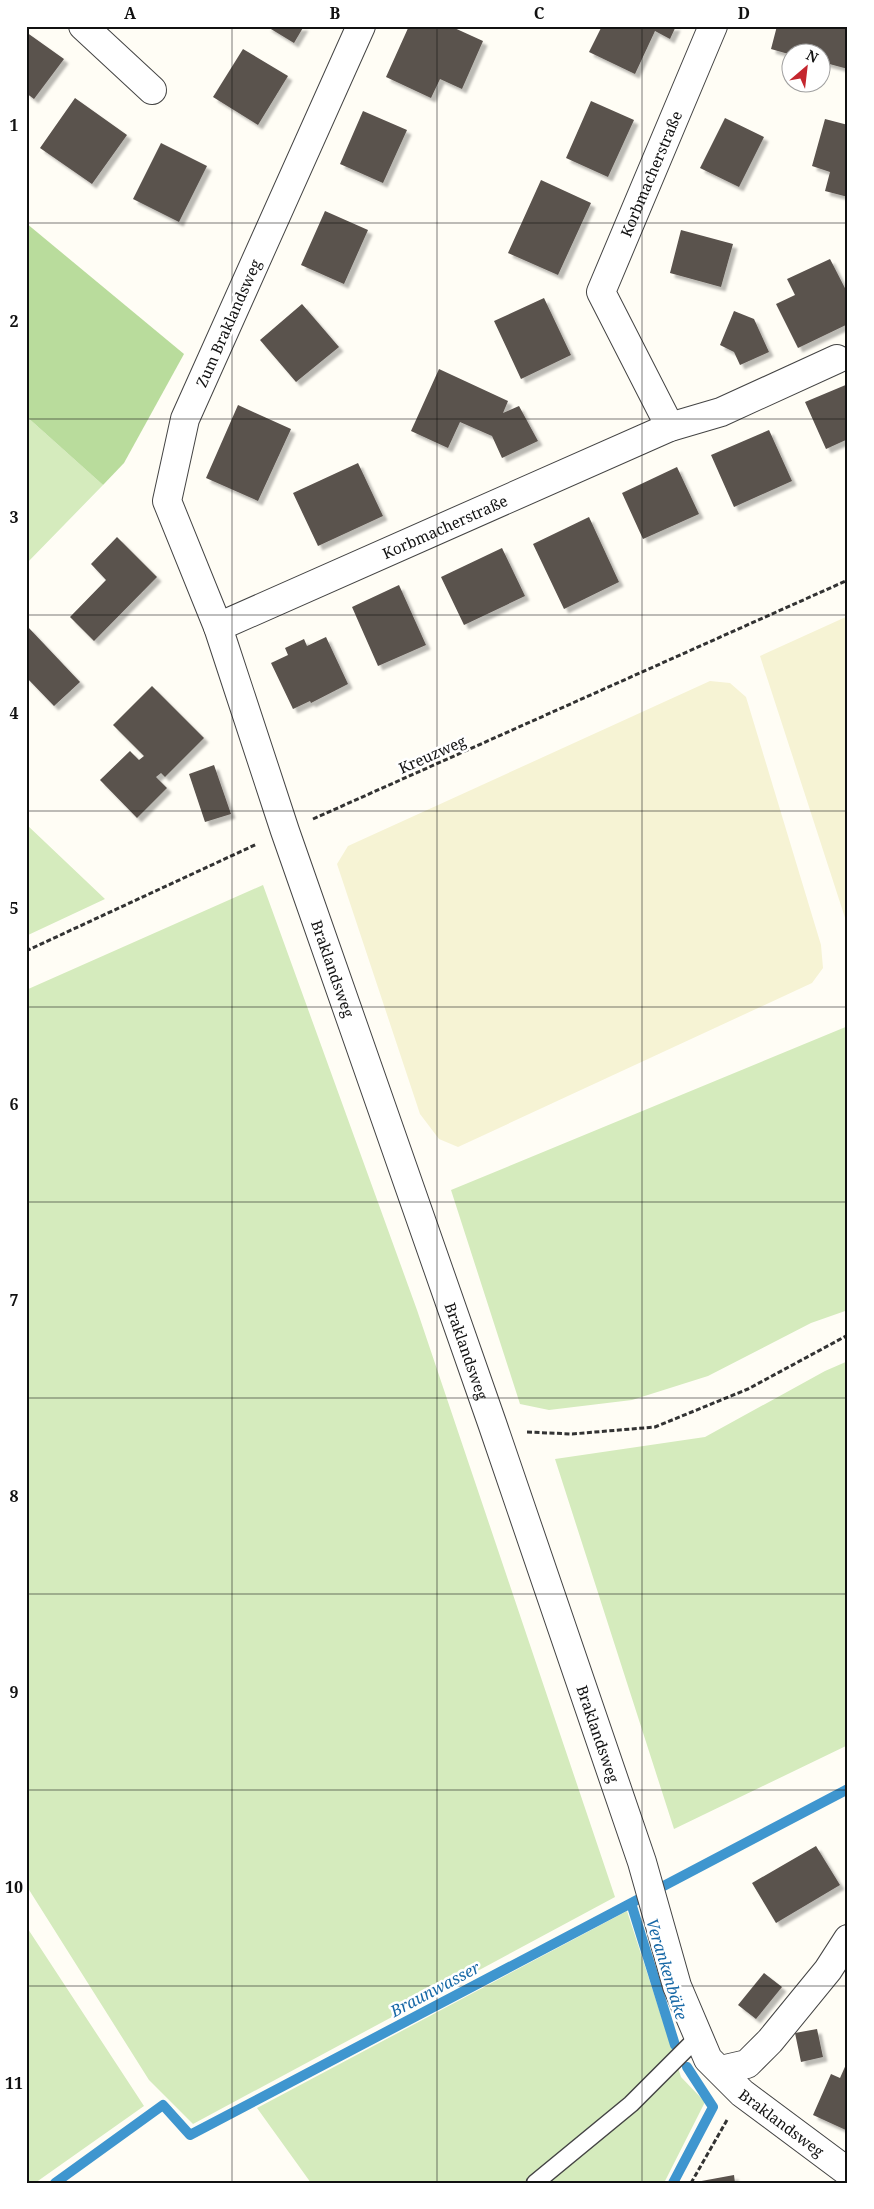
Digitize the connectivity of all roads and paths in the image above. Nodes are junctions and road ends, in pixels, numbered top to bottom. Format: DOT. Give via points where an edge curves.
graph roads {
  1 [pos="83,26"];
  2 [pos="361,26"];
  3 [pos="713,26"];
  4 [pos="152,90"];
  5 [pos="837,359"];
  6 [pos="670,427"];
  7 [pos="848,580"];
  8 [pos="218,627"];
  9 [pos="285,832"];
  10 [pos="26,951"];
  11 [pos="848,1335"];
  12 [pos="492,1423"];
  13 [pos="848,1939"];
  14 [pos="699,2036"];
  15 [pos="721,2070"];
  16 [pos="742,2092"];
  17 [pos="848,2172"];
  18 [pos="535,2183"];
  19 [pos="691,2183"];
  1 -- 4 [label="street"];
  2 -- 8 [label="street, Zum Braklandsweg" via="185,419 167,501"];
  3 -- 6 [label="street, Korbmacherstraße" via="601,292"];
  5 -- 6 [label="street, Korbmacherstraße" via="721,412"];
  6 -- 8 [label="street, Korbmacherstraße"];
  7 -- 9 [label="path, Kreuzweg"];
  8 -- 9 [label="street, Braklandsweg"];
  9 -- 10 [label="path, Kreuzweg"];
  9 -- 12 [label="street, Braklandsweg"];
  11 -- 12 [label="path" via="748,1389 655,1427 555,1433 530,1432"];
  12 -- 14 [label="street, Braklandsweg" via="642,1862 677,1986"];
  13 -- 15 [label="street, Braklandsweg" via="828,1970 770,2041 747,2064"];
  14 -- 15 [label="street, Braklandsweg" via="708,2059"];
  14 -- 18 [label="lane" via="631,2104"];
  15 -- 16 [label="street, Braklandsweg"];
  16 -- 17 [label="street, Braklandsweg"];
  16 -- 19 [label="path"];
}
